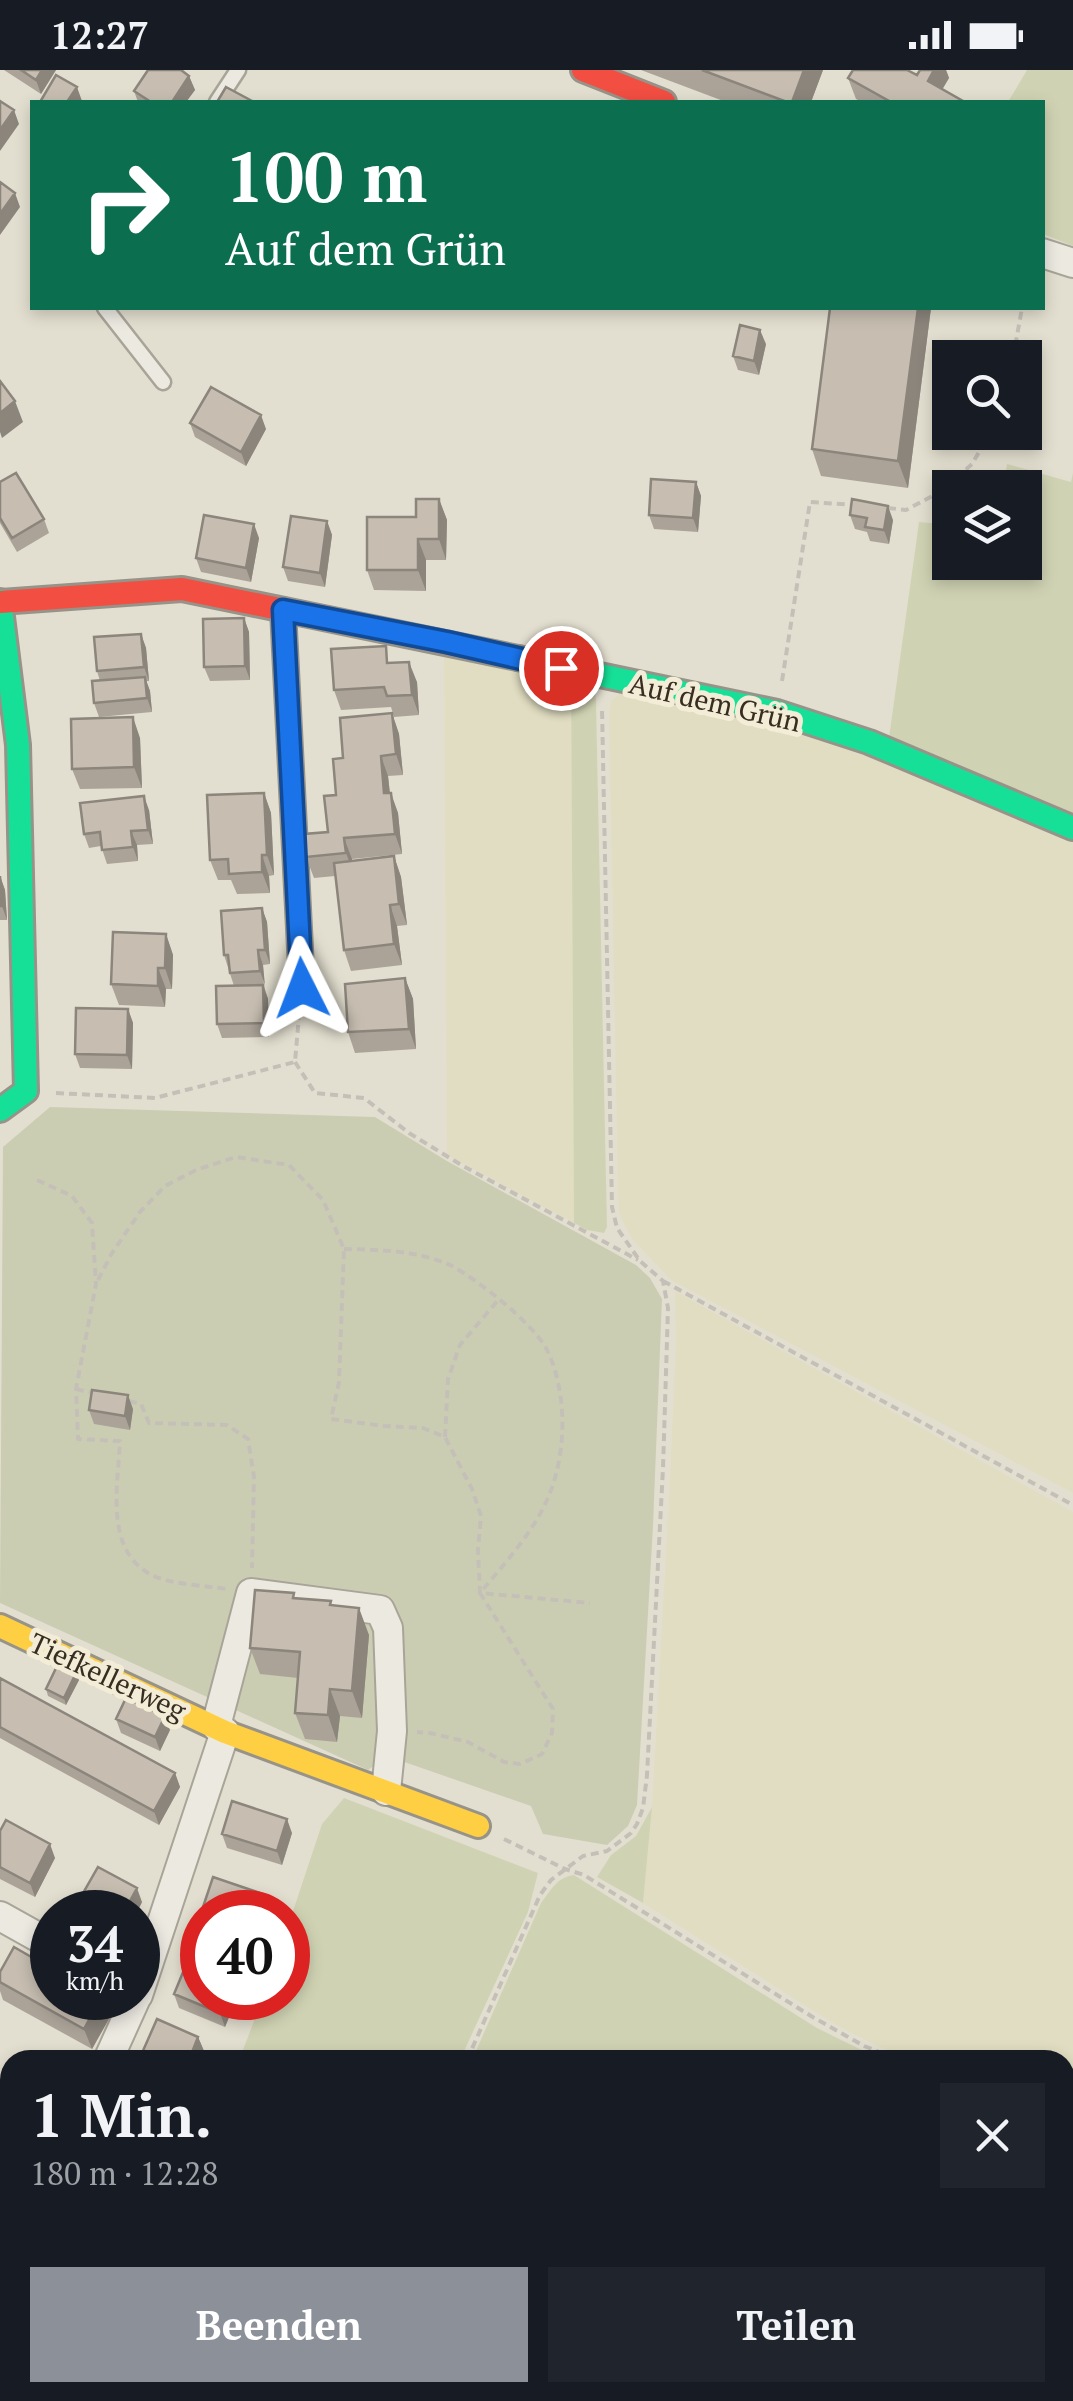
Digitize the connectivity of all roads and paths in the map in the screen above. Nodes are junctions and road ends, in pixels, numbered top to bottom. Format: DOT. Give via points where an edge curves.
graph roads {
  1 [pos="238,70"];
  2 [pos="583,70"];
  3 [pos="218,100"];
  4 [pos="659,100"];
  5 [pos="1045,254"];
  6 [pos="1073,263"];
  7 [pos="107,310"];
  8 [pos="1022,310"];
  9 [pos="1016,340"];
  10 [pos="164,382"];
  11 [pos="980,450"];
  12 [pos="868,506"];
  13 [pos="887,508"];
  14 [pos="0,601"];
  15 [pos="283,610"];
  16 [pos="599,676"];
  17 [pos="777,712"];
  18 [pos="1073,828"];
  19 [pos="302,988"];
  20 [pos="295,1062"];
  21 [pos="26,1091"];
  22 [pos="0,1110"];
  23 [pos="37,1180"];
  24 [pos="344,1249"];
  25 [pos="640,1261"];
  26 [pos="663,1282"];
  27 [pos="96,1284"];
  28 [pos="500,1298"];
  29 [pos="76,1389"];
  30 [pos="108,1396"];
  31 [pos="124,1400"];
  32 [pos="445,1438"];
  33 [pos="1073,1505"];
  34 [pos="251,1593"];
  35 [pos="480,1593"];
  36 [pos="590,1603"];
  37 [pos="0,1626"];
  38 [pos="220,1729"];
  39 [pos="392,1731"];
  40 [pos="386,1792"];
  41 [pos="478,1826"];
  42 [pos="565,1869"];
  43 [pos="0,1916"];
  44 [pos="160,1921"];
  45 [pos="30,1933"];
  46 [pos="126,2020"];
  47 [pos="112,2050"];
  48 [pos="471,2050"];
  49 [pos="874,2050"];
  1 -- 3 [label="lane"];
  2 -- 4 [label="street"];
  5 -- 6 [label="street"];
  7 -- 10 [label="lane"];
  8 -- 9 [label="path"];
  11 -- 13 [label="path" via="942,491 906,510"];
  12 -- 17 [label="path" via="810,502"];
  14 -- 15 [label="street, Auf dem Grün" via="182,589"];
  14 -- 21 [label="street" via="18,745"];
  15 -- 16 [label="street, Auf dem Grün"];
  15 -- 19 [label="street"];
  16 -- 17 [label="street, Auf dem Grün"];
  16 -- 25 [label="path" via="612,1207 617,1228"];
  17 -- 18 [label="street, Auf dem Grün" via="869,742"];
  19 -- 20 [label="path"];
  20 -- 21 [label="path" via="155,1098"];
  20 -- 25 [label="path" via="315,1093 364,1098 462,1166"];
  21 -- 22 [label="street"];
  23 -- 27 [label="path" via="72,1196 92,1224"];
  24 -- 27 [label="path" via="324,1200 289,1165 236,1158 165,1186 140,1212"];
  24 -- 28 [label="path" via="402,1251 434,1260"];
  24 -- 32 [label="path" via="339,1382 331,1419 423,1428"];
  25 -- 26 [label="path"];
  26 -- 33 [label="path"];
  26 -- 42 [label="path" via="663,1468 643,1808 631,1833"];
  27 -- 29 [label="path"];
  28 -- 32 [label="path" via="460,1345 448,1379"];
  28 -- 35 [label="path" via="546,1346 561,1385 562,1448 548,1498"];
  29 -- 30 [label="path"];
  29 -- 34 [label="path" via="78,1439 120,1441 117,1524 137,1565 157,1578"];
  31 -- 34 [label="path" via="140,1404 149,1423 227,1424 248,1439 254,1477"];
  32 -- 35 [label="path" via="481,1516"];
  34 -- 38 [label="street, Tiefkellerweg"];
  34 -- 39 [label="street" via="380,1610 388,1628"];
  35 -- 36 [label="path"];
  35 -- 39 [label="path" via="553,1709 542,1754 520,1764 504,1762 468,1742"];
  37 -- 38 [label="street, Tiefkellerweg"];
  38 -- 40 [label="street, Tiefkellerweg"];
  38 -- 44 [label="street"];
  39 -- 40 [label="street"];
  40 -- 41 [label="street, Tiefkellerweg"];
  41 -- 42 [label="path"];
  42 -- 48 [label="path" via="540,1895"];
  42 -- 49 [label="path"];
  43 -- 45 [label="street"];
  46 -- 47 [label="street"];
}
